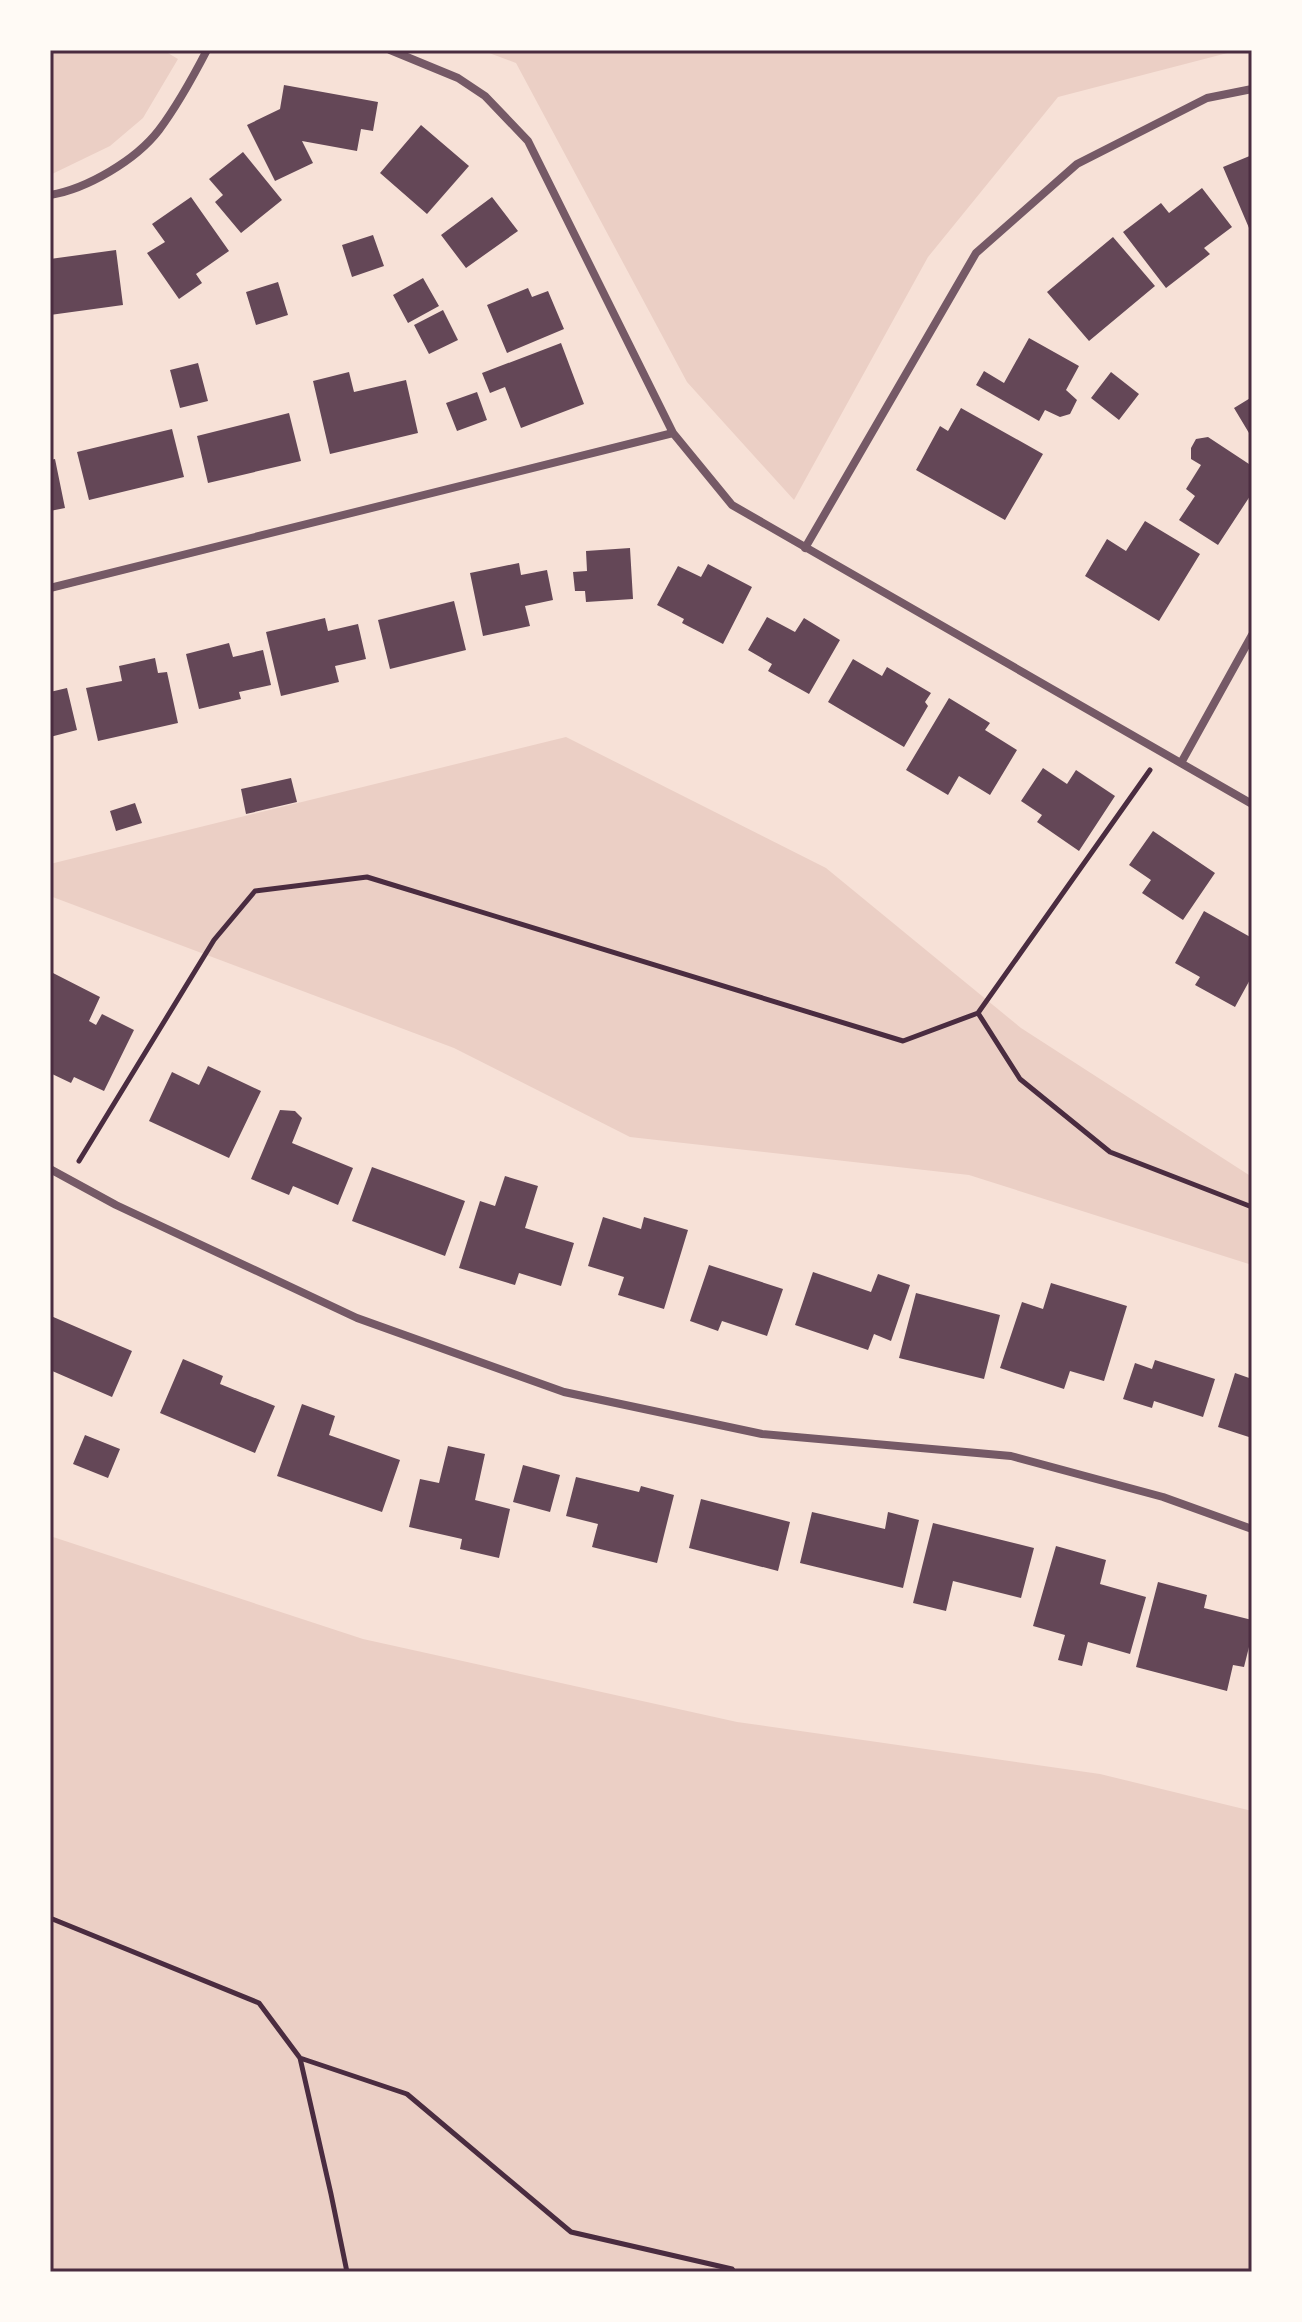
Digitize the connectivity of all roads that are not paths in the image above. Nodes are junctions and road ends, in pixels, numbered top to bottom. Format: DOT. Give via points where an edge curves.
graph roads {
  1 [pos="207,50"];
  2 [pos="390,50"];
  3 [pos="1252,89"];
  4 [pos="50,195"];
  5 [pos="673,433"];
  6 [pos="805,548"];
  7 [pos="50,588"];
  8 [pos="1252,635"];
  9 [pos="1181,763"];
  10 [pos="1252,804"];
  11 [pos="50,1169"];
  12 [pos="1252,1529"];
  1 -- 4 [label="street" via="158,131 117,168"];
  2 -- 5 [label="street" via="458,78 485,96 528,141"];
  3 -- 6 [label="street" via="1207,98 1077,164 976,253"];
  5 -- 6 [label="street" via="732,505"];
  5 -- 7 [label="street"];
  6 -- 9 [label="street"];
  8 -- 9 [label="street"];
  9 -- 10 [label="street"];
  11 -- 12 [label="street" via="357,1318 564,1392 762,1434 1011,1456 1163,1497"];
}
